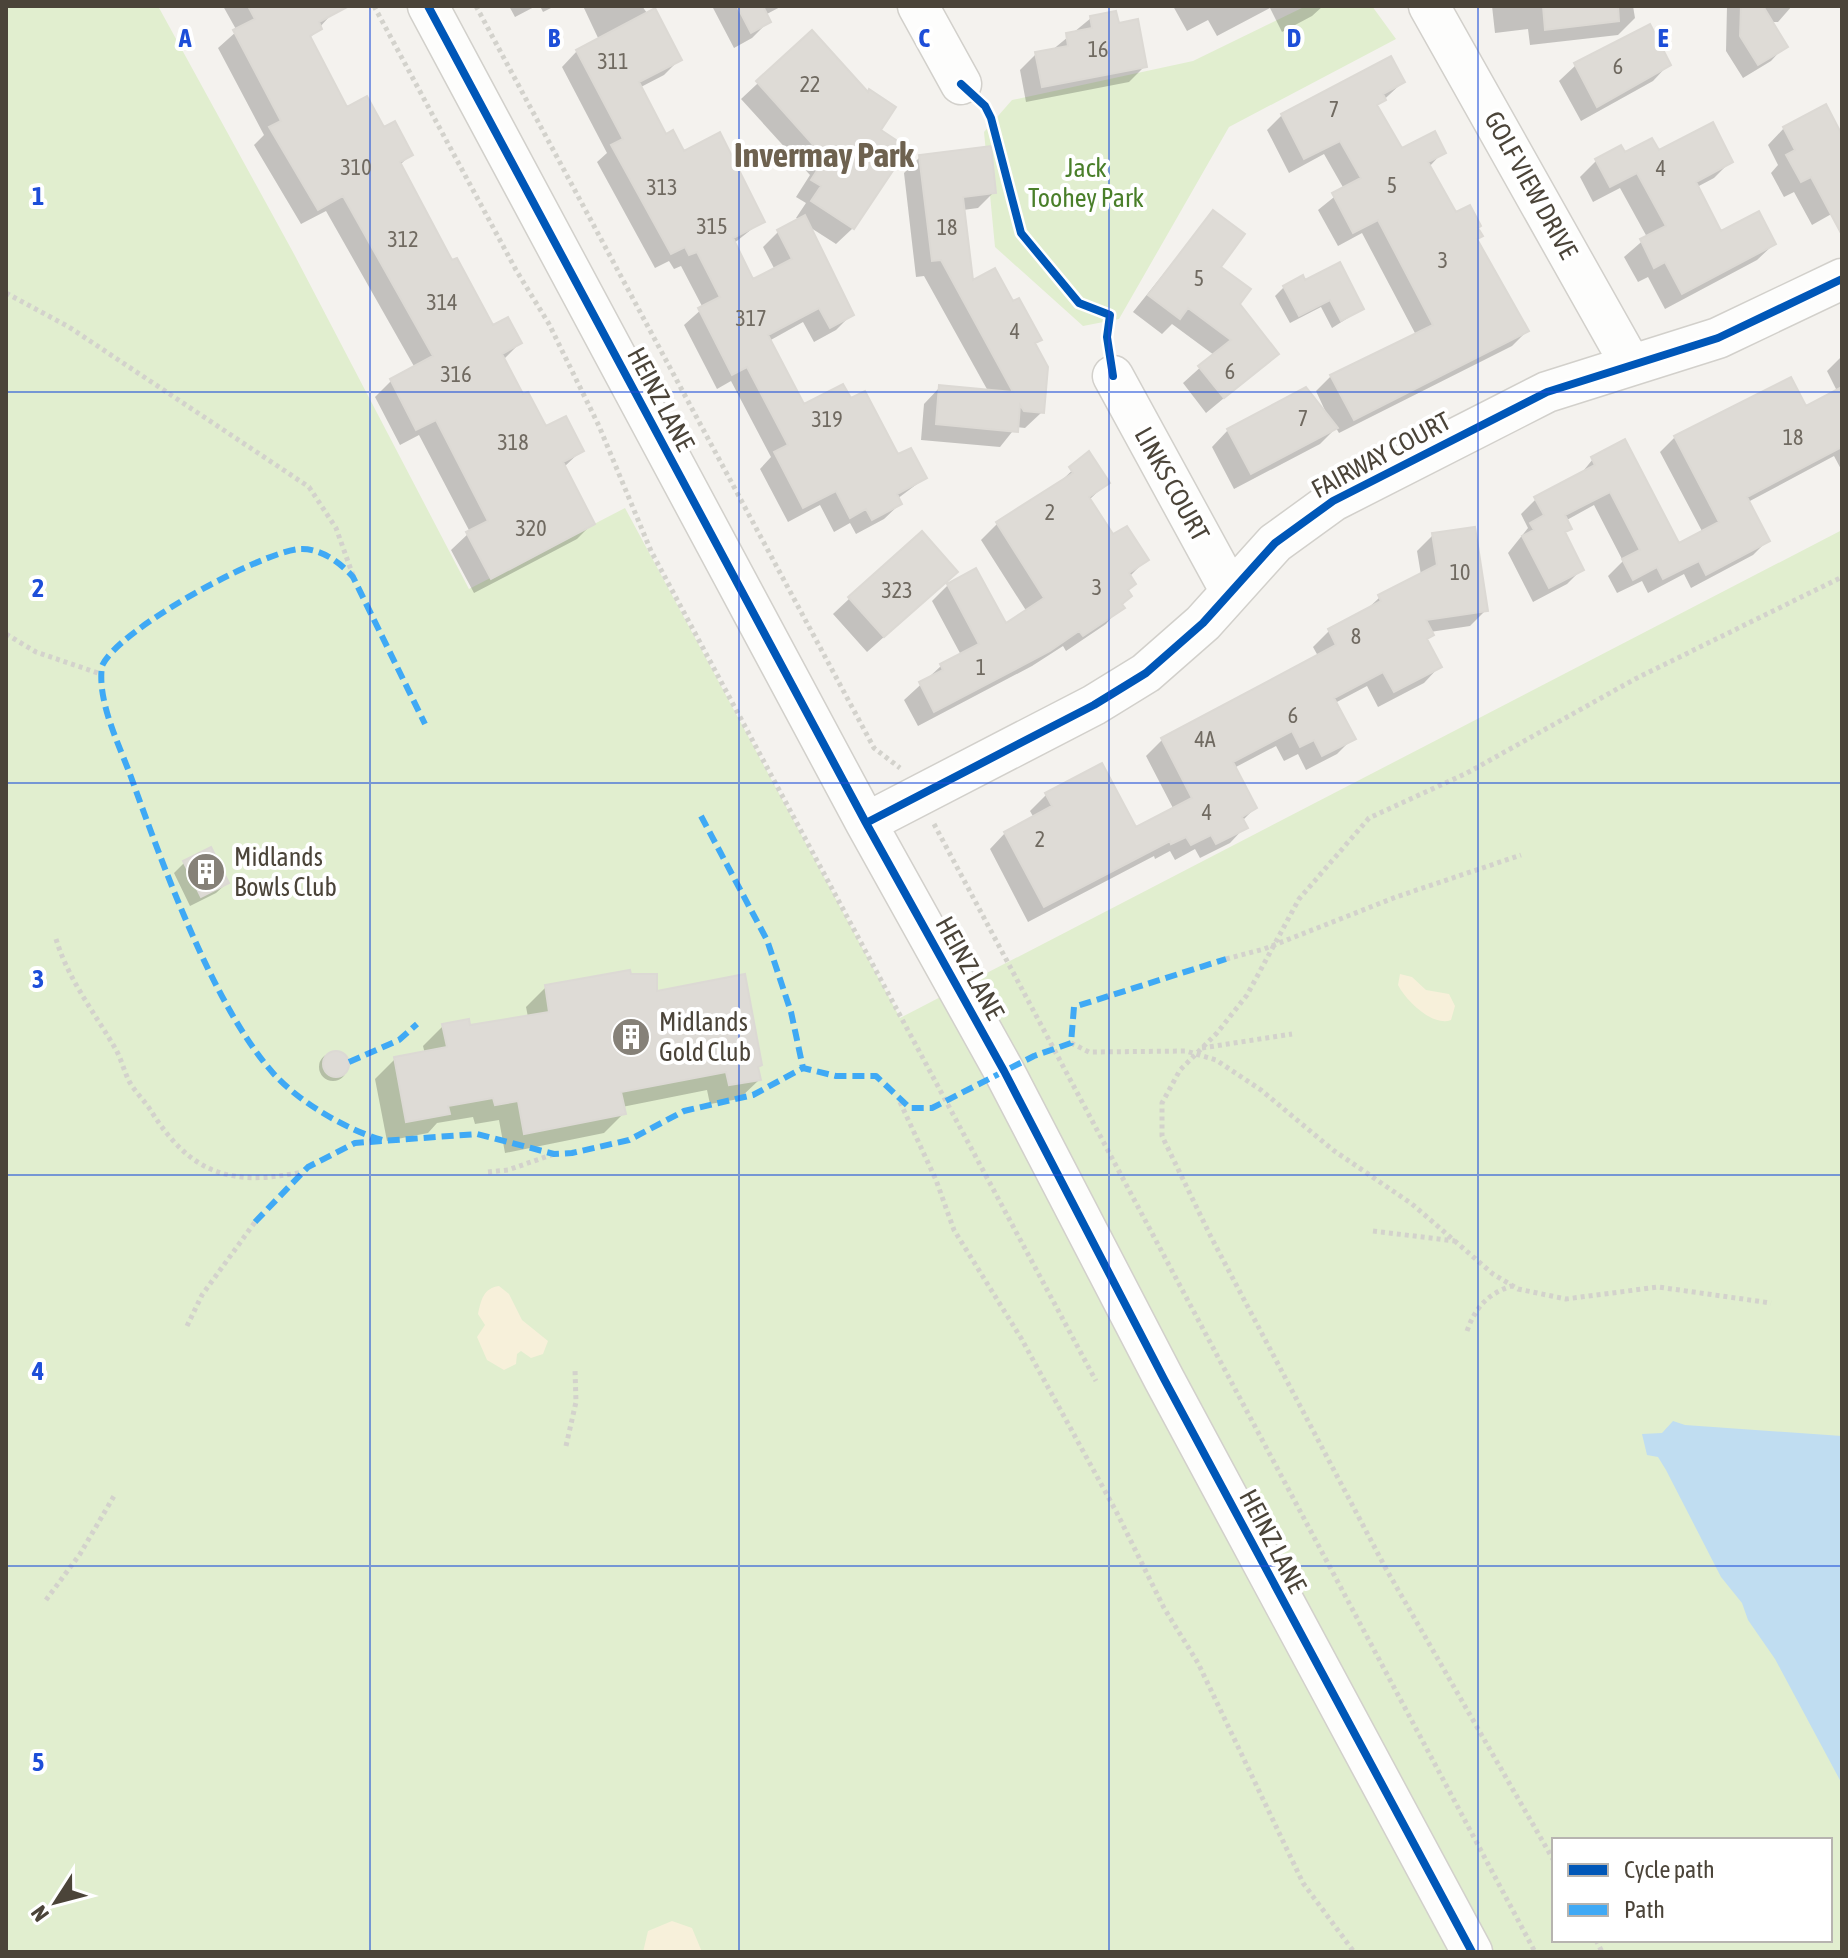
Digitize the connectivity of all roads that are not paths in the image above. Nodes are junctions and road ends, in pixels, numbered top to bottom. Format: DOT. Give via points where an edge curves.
graph roads {
  1 [pos="428,6"];
  2 [pos="918,6"];
  3 [pos="1429,6"];
  4 [pos="961,84"];
  5 [pos="1842,279"];
  6 [pos="1631,365"];
  7 [pos="1113,376"];
  8 [pos="1231,592"];
  9 [pos="866,823"];
  10 [pos="1472,1952"];
  1 -- 9 [label="street, HEINZ LANE"];
  2 -- 4 [label="street"];
  3 -- 6 [label="street, GOLF VIEW DRIVE"];
  5 -- 6 [label="street, FAIRWAY COURT" via="1718,338"];
  6 -- 8 [label="street, FAIRWAY COURT" via="1536,397 1333,501 1275,543"];
  7 -- 8 [label="street, LINKS COURT"];
  8 -- 9 [label="street, FAIRWAY COURT" via="1187,639 1126,686"];
  9 -- 10 [label="street, HEINZ LANE" via="1004,1071"];
}
